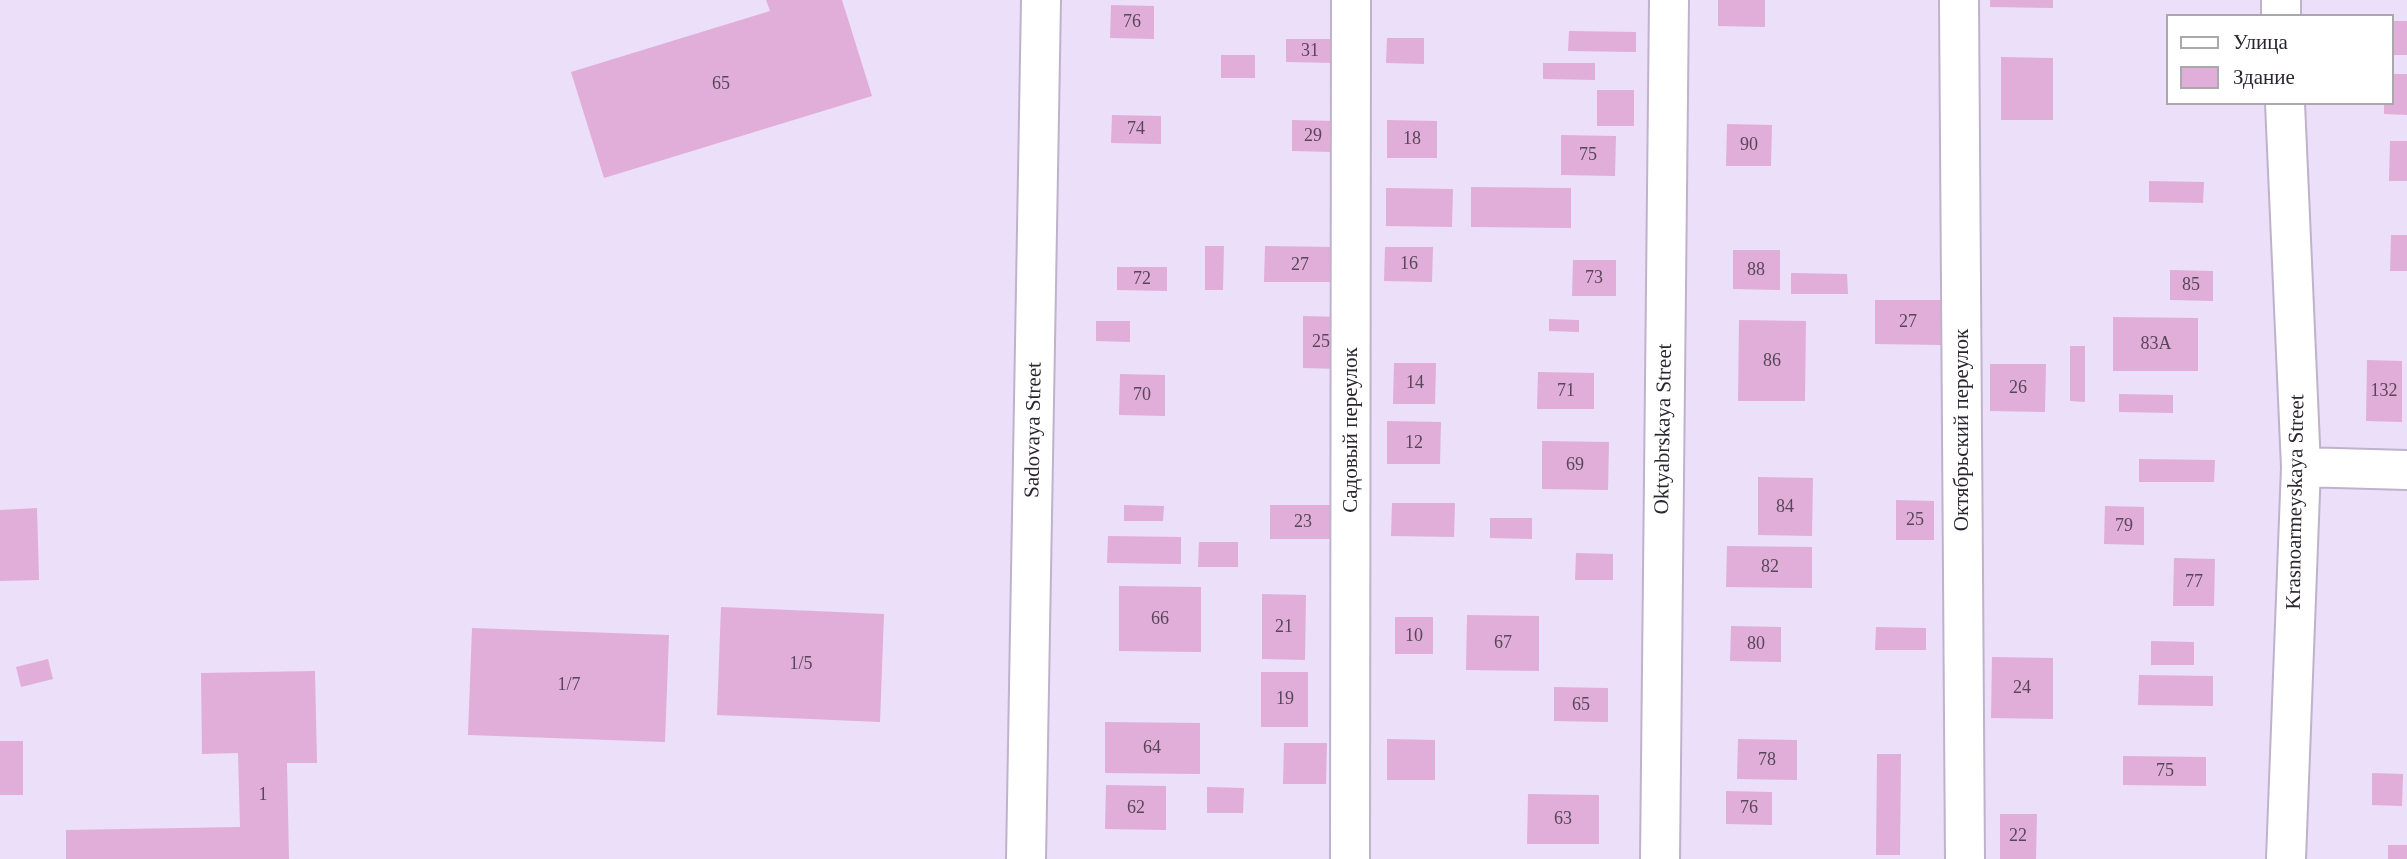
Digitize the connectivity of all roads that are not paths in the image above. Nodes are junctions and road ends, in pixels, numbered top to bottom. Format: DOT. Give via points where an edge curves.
graph roads {
  1 [pos="1041,0"];
  2 [pos="1351,0"];
  3 [pos="1669,0"];
  4 [pos="1959,0"];
  5 [pos="2285,105"];
  6 [pos="2301,467"];
  7 [pos="2407,470"];
  8 [pos="1027,859"];
  9 [pos="1350,859"];
  10 [pos="1660,859"];
  11 [pos="1965,859"];
  12 [pos="2286,859"];
  1 -- 8 [label="street, Sadovaya Street"];
  2 -- 9 [label="street, Садовый переулок"];
  3 -- 10 [label="street, Oktyabrskaya Street"];
  4 -- 11 [label="street, Октябрьский переулок"];
  5 -- 6 [label="street, Krasnoarmeyskaya Street"];
  6 -- 7 [label="street"];
  6 -- 12 [label="street, Krasnoarmeyskaya Street"];
}
